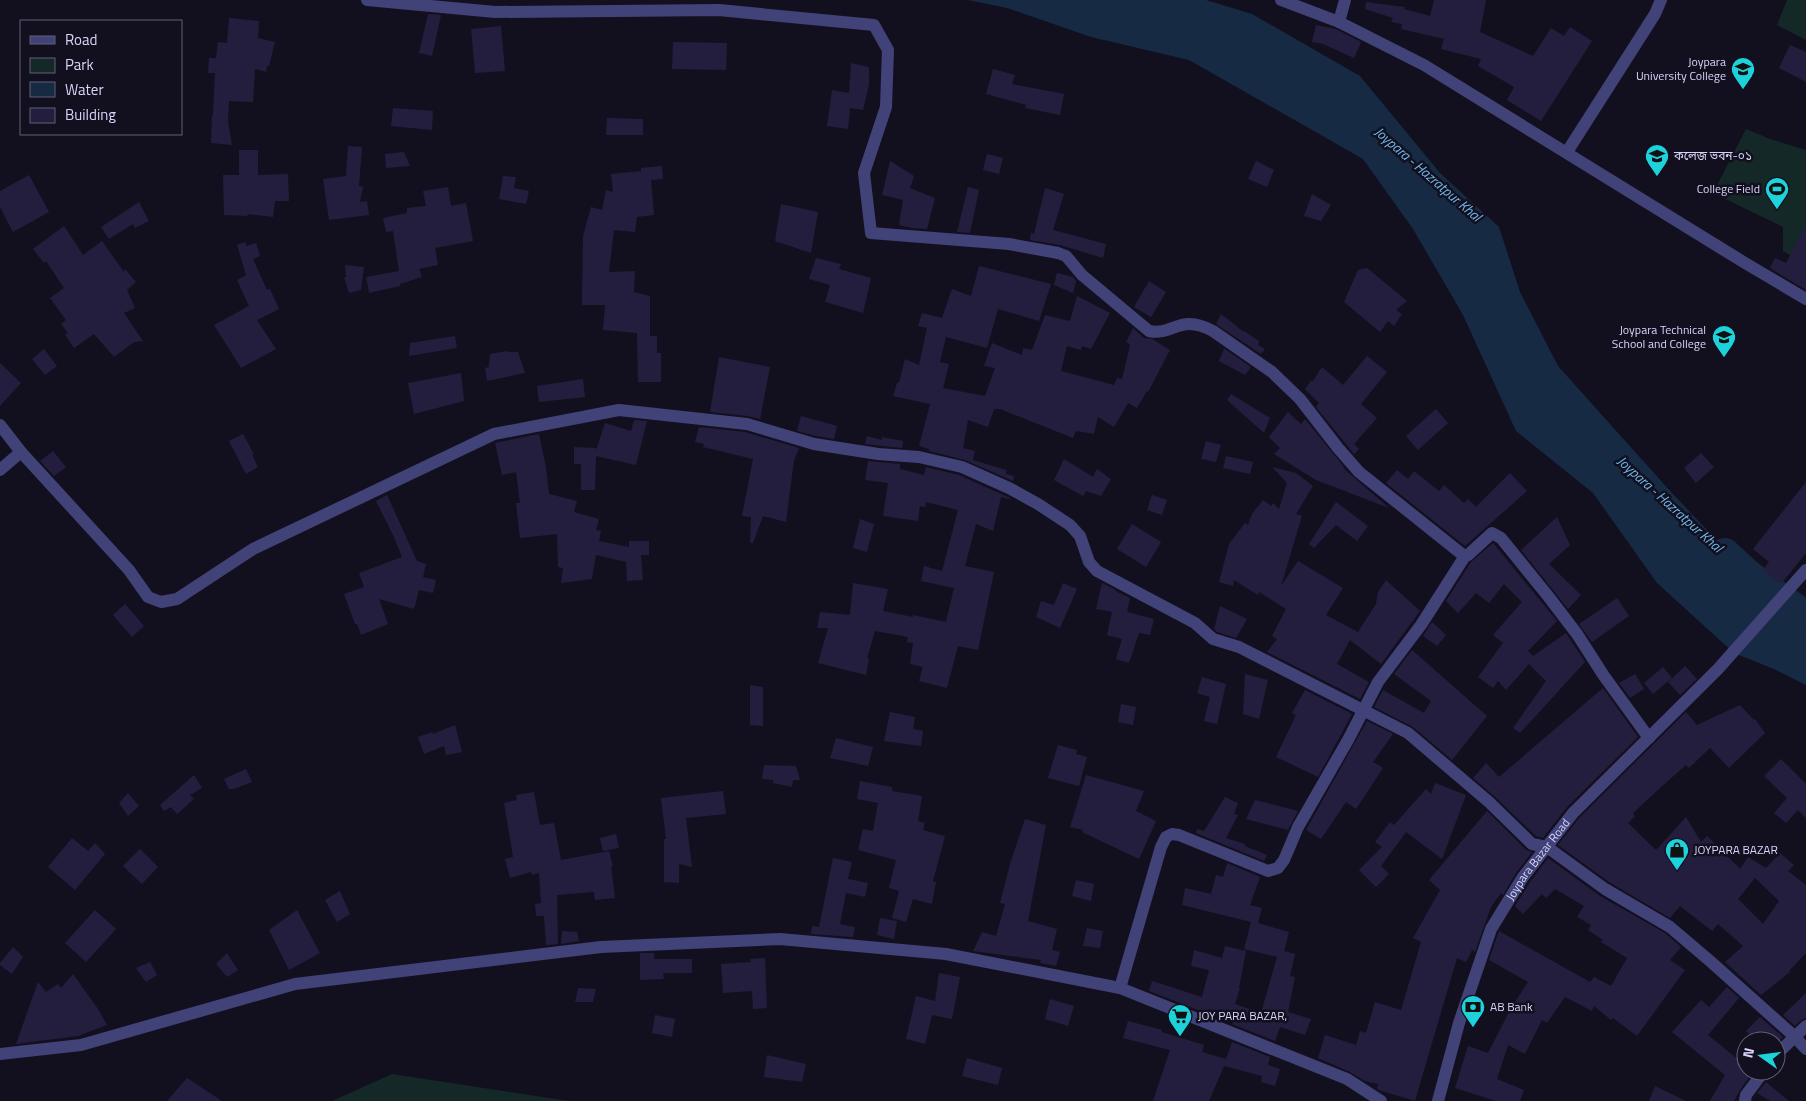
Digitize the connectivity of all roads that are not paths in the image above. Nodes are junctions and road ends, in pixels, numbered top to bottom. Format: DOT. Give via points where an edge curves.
graph roads {
  1 [pos="367,0"];
  2 [pos="1281,0"];
  3 [pos="1345,0"];
  4 [pos="1661,0"];
  5 [pos="1339,22"];
  6 [pos="1567,152"];
  7 [pos="1806,298"];
  8 [pos="0,425"];
  9 [pos="21,452"];
  10 [pos="0,470"];
  11 [pos="1465,556"];
  12 [pos="1806,570"];
  13 [pos="1363,710"];
  14 [pos="1649,738"];
  15 [pos="1547,847"];
  16 [pos="1120,988"];
  17 [pos="1806,1026"];
  18 [pos="1794,1036"];
  19 [pos="1786,1044"];
  20 [pos="1806,1049"];
  21 [pos="0,1054"];
  22 [pos="1756,1081"];
  23 [pos="1381,1101"];
  24 [pos="1438,1101"];
  25 [pos="1745,1101"];
  1 -- 11 [label="street" via="495,12 719,10 874,25 888,50 886,106 864,173 871,233 1009,244 1058,252 1149,331 1187,323 1202,325 1272,372 1300,399 1359,472"];
  2 -- 5 [label="street"];
  3 -- 5 [label="street"];
  4 -- 6 [label="street"];
  5 -- 6 [label="street" via="1424,65"];
  6 -- 7 [label="street"];
  8 -- 9 [label="street"];
  9 -- 10 [label="street"];
  9 -- 13 [label="street" via="129,570 148,597 161,602 177,599 253,549 494,434 619,410 747,424 814,444 919,457 962,467 1038,504 1070,525 1080,536 1089,562 1097,571 1195,623 1213,639 1239,647"];
  11 -- 13 [label="street" via="1421,625 1378,682"];
  11 -- 14 [label="street" via="1489,535 1501,538 1577,634"];
  12 -- 14 [label="street, Joypara Bazar Road" via="1718,669"];
  13 -- 15 [label="street" via="1408,733 1532,844"];
  13 -- 16 [label="street" via="1278,868 1268,871 1179,834 1166,837"];
  14 -- 15 [label="street, Joypara Bazar Road" via="1573,813"];
  15 -- 18 [label="street" via="1605,889 1670,927"];
  15 -- 24 [label="street, Joypara Bazar Road" via="1491,929 1459,1023"];
  16 -- 21 [label="street" via="946,954 780,939 600,947 295,984 81,1044"];
  16 -- 23 [label="street" via="1347,1079"];
  17 -- 18 [label="street"];
  18 -- 19 [label="street"];
  18 -- 20 [label="street"];
  22 -- 25 [label="street"];
}
